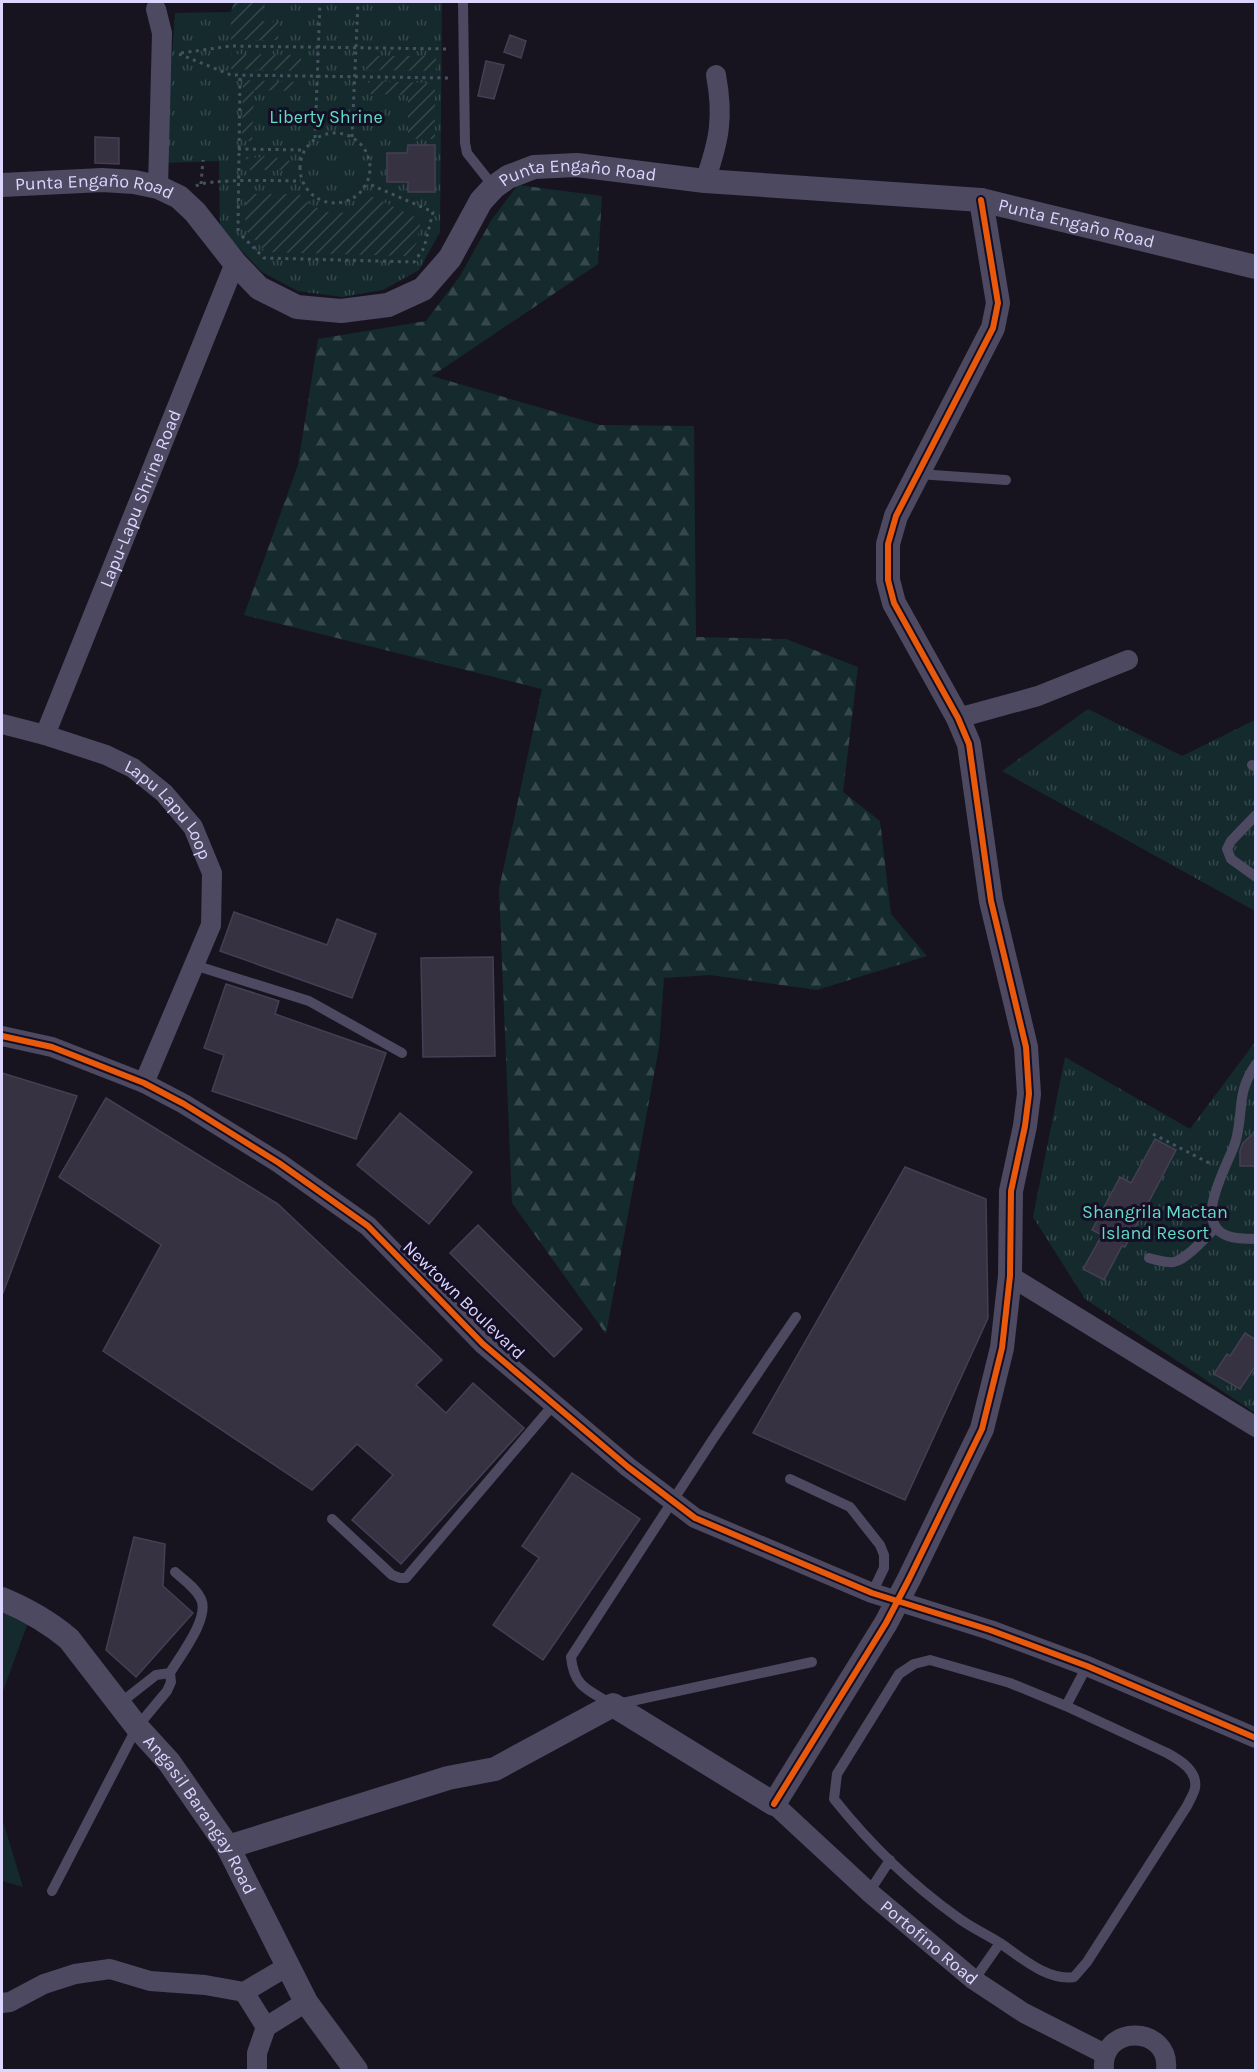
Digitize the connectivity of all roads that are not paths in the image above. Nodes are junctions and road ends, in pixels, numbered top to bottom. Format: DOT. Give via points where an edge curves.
graph roads {
  1 [pos="463,2"];
  2 [pos="156,9"];
  3 [pos="716,75"];
  4 [pos="705,182"];
  5 [pos="2,184"];
  6 [pos="159,187"];
  7 [pos="494,187"];
  8 [pos="981,200"];
  9 [pos="235,263"];
  10 [pos="1256,267"];
  11 [pos="918,474"];
  12 [pos="1006,480"];
  13 [pos="1128,660"];
  14 [pos="958,718"];
  15 [pos="2,724"];
  16 [pos="45,735"];
  17 [pos="1256,815"];
  18 [pos="1256,877"];
  19 [pos="194,965"];
  20 [pos="2,1036"];
  21 [pos="402,1053"];
  22 [pos="1256,1064"];
  23 [pos="144,1083"];
  24 [pos="1216,1227"];
  25 [pos="1256,1239"];
  26 [pos="1149,1258"];
  27 [pos="1010,1276"];
  28 [pos="796,1317"];
  29 [pos="554,1404"];
  30 [pos="1256,1427"];
  31 [pos="790,1479"];
  32 [pos="673,1501"];
  33 [pos="332,1519"];
  34 [pos="175,1572"];
  35 [pos="872,1593"];
  36 [pos="2,1599"];
  37 [pos="897,1602"];
  38 [pos="812,1662"];
  39 [pos="1087,1666"];
  40 [pos="170,1673"];
  41 [pos="119,1704"];
  42 [pos="613,1705"];
  43 [pos="1066,1706"];
  44 [pos="137,1727"];
  45 [pos="1256,1738"];
  46 [pos="774,1804"];
  47 [pos="228,1847"];
  48 [pos="890,1860"];
  49 [pos="52,1891"];
  50 [pos="868,1892"];
  51 [pos="1000,1943"];
  52 [pos="288,1966"];
  53 [pos="974,1980"];
  54 [pos="244,1992"];
  55 [pos="306,2002"];
  56 [pos="2,2003"];
  57 [pos="266,2027"];
  58 [pos="1104,2062"];
  59 [pos="257,2070"];
  60 [pos="356,2070"];
  61 [pos="1166,2070"];
  1 -- 7 [label="lane" via="465,143 467,153"];
  2 -- 6 [label="street" via="162,33"];
  3 -- 4 [label="street" via="721,110 719,136"];
  4 -- 7 [label="street, Punta Engaño Road" via="577,165 534,167"];
  4 -- 8 [label="street, Punta Engaño Road"];
  5 -- 6 [label="street, Punta Engaño Road" via="102,180"];
  6 -- 9 [label="street, Punta Engaño Road" via="179,197 195,212"];
  7 -- 9 [label="street, Punta Engaño Road" via="481,201 450,258 423,289 388,305 341,311 297,307 259,288"];
  8 -- 10 [label="street, Punta Engaño Road"];
  8 -- 11 [label="street" via="998,303 993,328"];
  9 -- 16 [label="street, Lapu-Lapu Shrine Road"];
  11 -- 12 [label="lane"];
  11 -- 14 [label="street" via="896,516 888,544 888,579 894,603"];
  13 -- 14 [label="street" via="1038,696"];
  14 -- 27 [label="street" via="969,744 991,902 1026,1047 1029,1094 1011,1191"];
  15 -- 16 [label="street, Lapu Lapu Loop"];
  16 -- 19 [label="street, Lapu Lapu Loop" via="134,768 164,793 193,827 212,873 211,925"];
  17 -- 18 [label="lane" via="1227,849 1231,859"];
  19 -- 21 [label="lane" via="309,1001"];
  19 -- 23 [label="street, Lapu Lapu Loop"];
  20 -- 23 [label="street, Newtown Boulevard" via="52,1047"];
  22 -- 24 [label="lane" via="1244,1085 1233,1149 1213,1200"];
  23 -- 29 [label="street, Newtown Boulevard" via="279,1163 368,1226 483,1344"];
  24 -- 25 [label="lane" via="1230,1237"];
  24 -- 26 [label="lane" via="1176,1261"];
  27 -- 30 [label="street"];
  27 -- 37 [label="street" via="1002,1348 982,1429"];
  28 -- 32 [label="lane"];
  29 -- 32 [label="street, Newtown Boulevard"];
  29 -- 33 [label="lane" via="406,1578 392,1575"];
  31 -- 35 [label="lane" via="850,1507 880,1545 884,1568"];
  32 -- 35 [label="street, Newtown Boulevard" via="695,1518"];
  32 -- 42 [label="lane" via="571,1657 573,1673 580,1684"];
  34 -- 40 [label="lane" via="201,1598 204,1610"];
  35 -- 37 [label="street, Newtown Boulevard"];
  36 -- 41 [label="street, Angasil Barangay Road" via="25,1609 69,1639"];
  37 -- 39 [label="street, Newtown Boulevard" via="990,1630"];
  37 -- 46 [label="street"];
  38 -- 42 [label="lane"];
  39 -- 43 [label="lane"];
  39 -- 45 [label="street, Newtown Boulevard"];
  40 -- 41 [label="lane" via="156,1675"];
  40 -- 44 [label="lane" via="167,1691"];
  41 -- 44 [label="street, Angasil Barangay Road"];
  42 -- 46 [label="street"];
  42 -- 47 [label="street" via="495,1769 448,1778"];
  43 -- 48 [label="lane" via="1010,1683 930,1660 900,1674 837,1774 834,1787 834,1799"];
  43 -- 51 [label="lane" via="1184,1761 1195,1787 1187,1806 1074,1977 1062,1979 1046,1972"];
  44 -- 47 [label="street, Angasil Barangay Road" via="169,1762"];
  44 -- 49 [label="lane"];
  46 -- 50 [label="street, Portofino Road"];
  47 -- 52 [label="street, Angasil Barangay Road"];
  48 -- 50 [label="lane"];
  48 -- 51 [label="lane" via="958,1918"];
  50 -- 53 [label="street, Portofino Road"];
  51 -- 53 [label="lane"];
  52 -- 54 [label="street"];
  52 -- 55 [label="street, Angasil Barangay Road"];
  53 -- 58 [label="street, Portofino Road"];
  54 -- 56 [label="street" via="150,1981 110,1969 75,1974"];
  54 -- 57 [label="street"];
  55 -- 57 [label="street"];
  55 -- 60 [label="street, Angasil Barangay Road"];
  57 -- 59 [label="street" via="257,2053"];
  58 -- 61 [label="street" via="1111,2045 1119,2039 1140,2035 1158,2045"];
}
